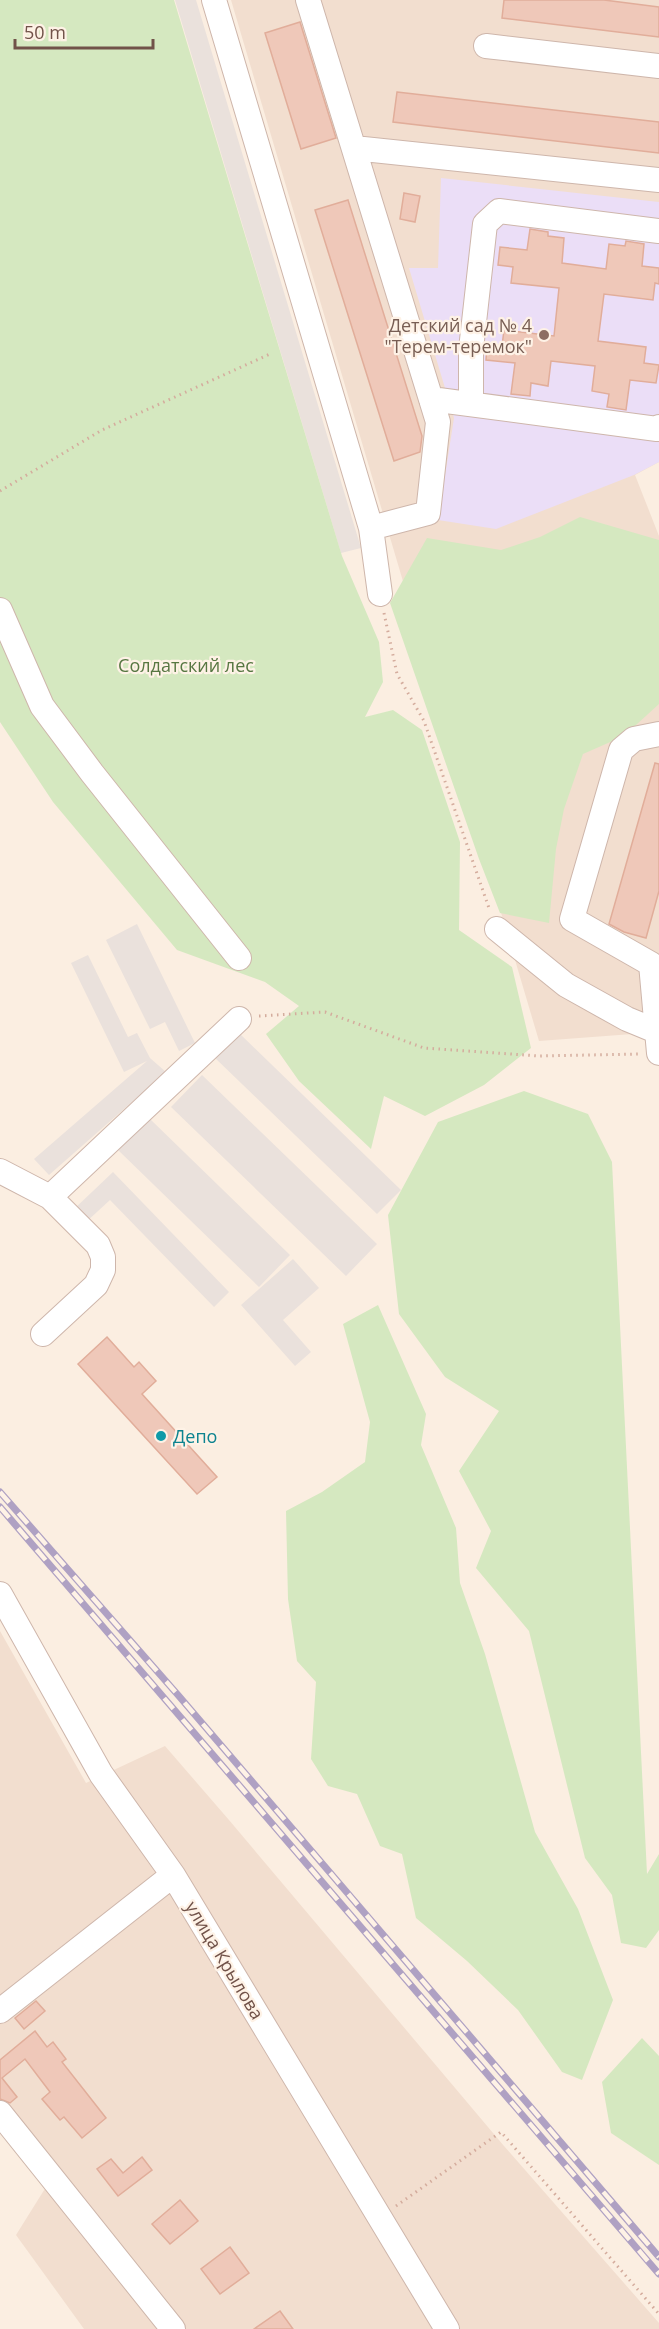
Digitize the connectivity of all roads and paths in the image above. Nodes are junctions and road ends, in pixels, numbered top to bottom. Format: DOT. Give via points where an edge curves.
graph roads {
  1 [pos="214,0"];
  2 [pos="308,0"];
  3 [pos="486,46"];
  4 [pos="659,66"];
  5 [pos="354,148"];
  6 [pos="659,180"];
  7 [pos="659,231"];
  8 [pos="270,354"];
  9 [pos="431,399"];
  10 [pos="471,404"];
  11 [pos="659,427"];
  12 [pos="0,491"];
  13 [pos="371,528"];
  14 [pos="380,594"];
  15 [pos="0,610"];
  16 [pos="659,734"];
  17 [pos="497,929"];
  18 [pos="239,958"];
  19 [pos="655,958"];
  20 [pos="239,1019"];
  21 [pos="658,1045"];
  22 [pos="0,1171"];
  23 [pos="50,1197"];
  24 [pos="43,1334"];
  25 [pos="0,1594"];
  26 [pos="173,1875"];
  27 [pos="0,2011"];
  28 [pos="0,2113"];
  29 [pos="380,2217"];
  30 [pos="659,2314"];
  31 [pos="173,2329"];
  32 [pos="447,2329"];
  1 -- 13 [label="street"];
  2 -- 5 [label="street"];
  3 -- 4 [label="street"];
  5 -- 6 [label="street"];
  5 -- 9 [label="street"];
  7 -- 10 [label="street" via="499,210 485,224 471,349"];
  8 -- 12 [label="path" via="102,430"];
  9 -- 10 [label="street"];
  9 -- 13 [label="street" via="438,423 428,513"];
  10 -- 11 [label="street"];
  13 -- 14 [label="street"];
  14 -- 17 [label="path" via="397,674 424,721"];
  15 -- 18 [label="street" via="42,706"];
  16 -- 19 [label="street" via="634,739 621,750 572,919"];
  17 -- 21 [label="street" via="566,985 627,1018"];
  19 -- 21 [label="street"];
  20 -- 21 [label="path" via="325,1012 424,1048 540,1056 598,1057"];
  20 -- 23 [label="street"];
  22 -- 23 [label="street"];
  23 -- 24 [label="street" via="98,1245 104,1264 96,1285"];
  25 -- 26 [label="street, улица Крылова" via="101,1774"];
  26 -- 27 [label="street"];
  26 -- 29 [label="street, улица Крылова"];
  28 -- 31 [label="street"];
  29 -- 30 [label="path" via="501,2132"];
  29 -- 32 [label="street, улица Крылова"];
}
